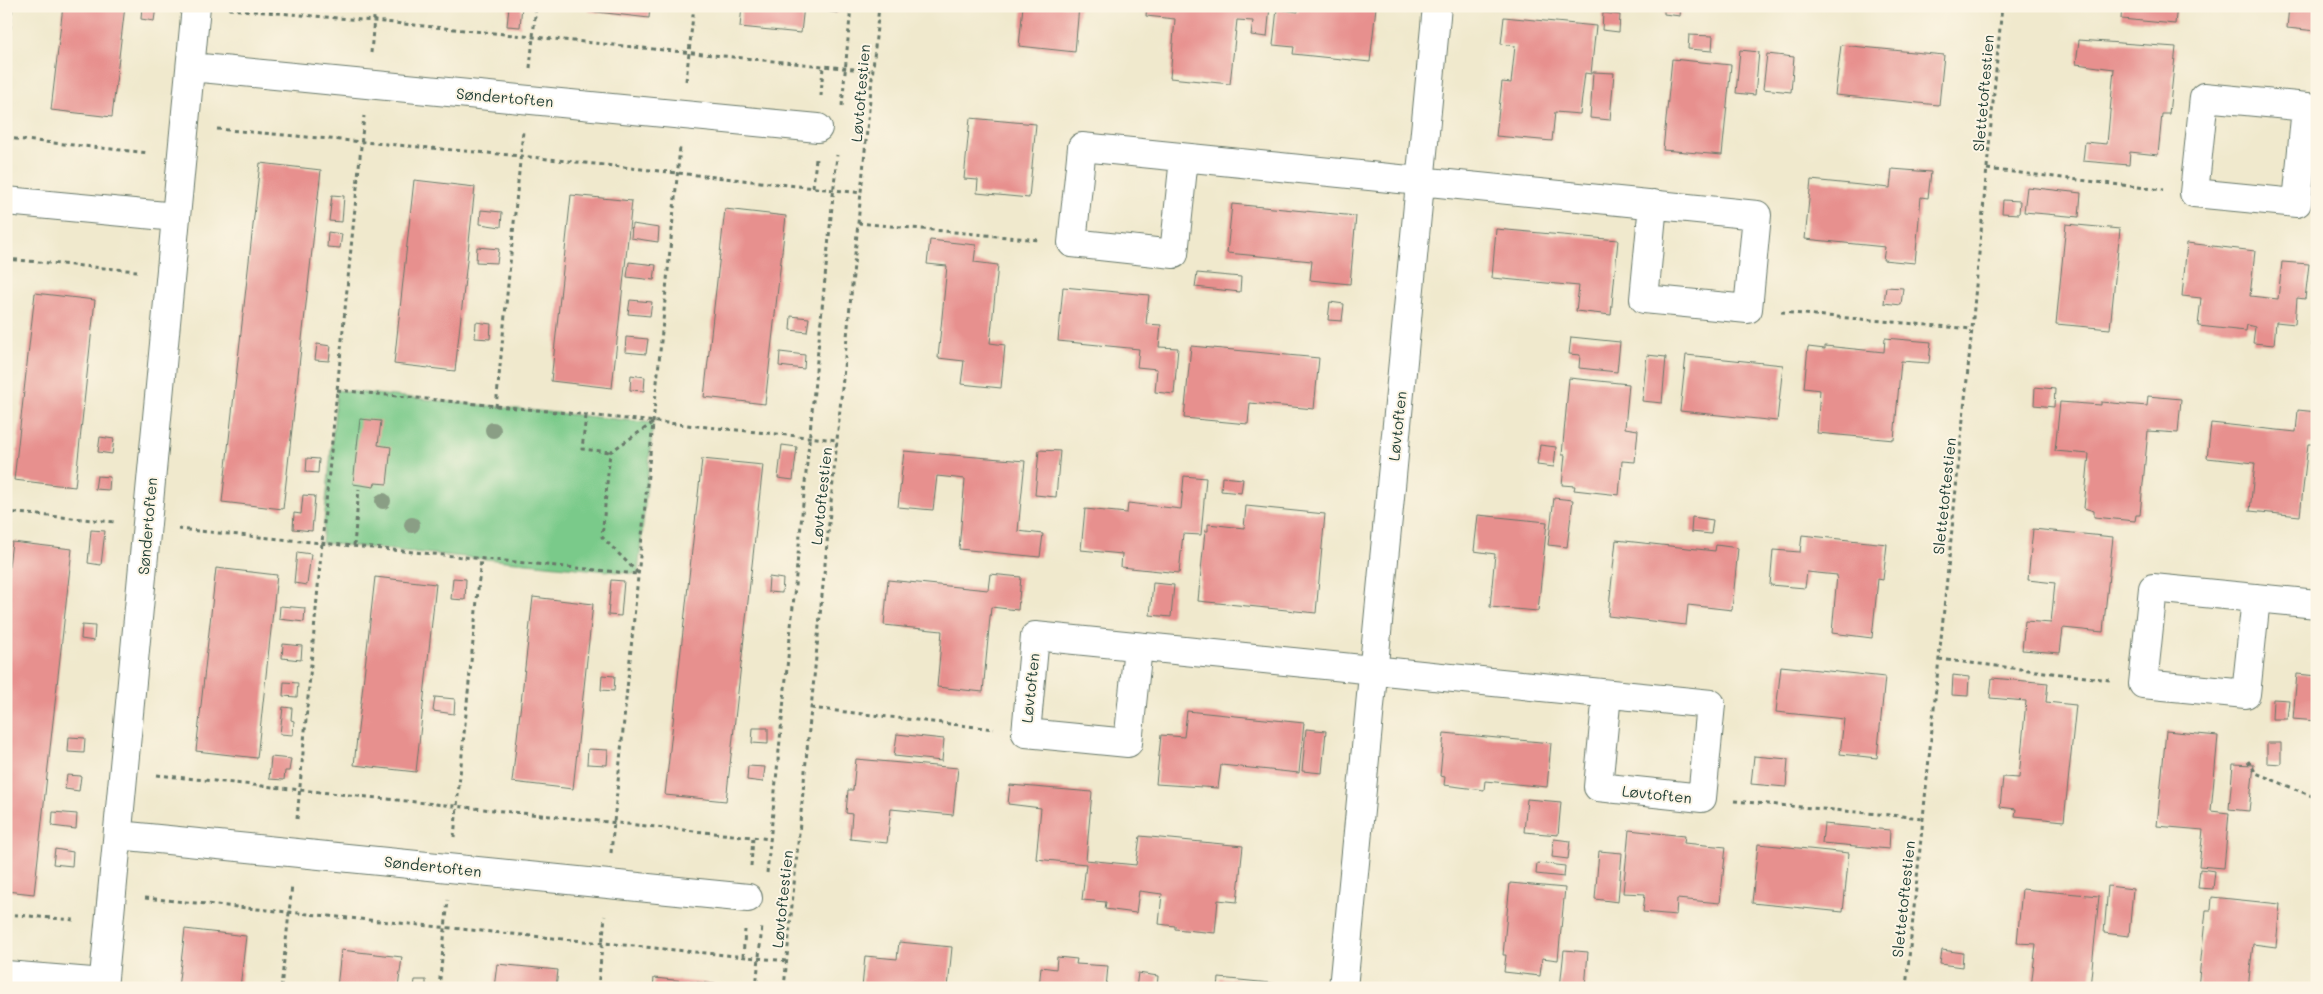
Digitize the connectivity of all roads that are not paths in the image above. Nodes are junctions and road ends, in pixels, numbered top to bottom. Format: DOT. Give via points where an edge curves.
graph roads {
  1 [pos="1437,6"];
  2 [pos="208,7"];
  3 [pos="191,67"];
  4 [pos="2312,108"];
  5 [pos="830,121"];
  6 [pos="1184,158"];
  7 [pos="1420,181"];
  8 [pos="6,201"];
  9 [pos="1653,204"];
  10 [pos="176,217"];
  11 [pos="2256,598"];
  12 [pos="2317,604"];
  13 [pos="1138,647"];
  14 [pos="1373,670"];
  15 [pos="1607,694"];
  16 [pos="118,835"];
  17 [pos="756,908"];
  18 [pos="6,975"];
  19 [pos="104,986"];
  20 [pos="1342,988"];
  1 -- 7 [label="street, Løvtoften"];
  2 -- 3 [label="street, Søndertoften"];
  3 -- 5 [label="street, Søndertoften" via="683,114"];
  3 -- 10 [label="street, Søndertoften"];
  4 -- 4 [label="street" via="2297,203 2194,194 2204,97"];
  6 -- 6 [label="street" via="1174,254 1072,243 1082,147"];
  6 -- 7 [label="street"];
  7 -- 9 [label="street"];
  7 -- 14 [label="street, Løvtoften"];
  8 -- 10 [label="street"];
  9 -- 9 [label="street" via="1757,215 1748,309 1644,299"];
  10 -- 16 [label="street, Søndertoften"];
  11 -- 11 [label="street" via="2246,694 2143,684 2153,588"];
  11 -- 12 [label="street"];
  13 -- 13 [label="street, Løvtoften" via="1128,743 1026,732 1035,636"];
  13 -- 14 [label="street, Løvtoften"];
  14 -- 15 [label="street, Løvtoften"];
  14 -- 20 [label="street, Løvtoften"];
  15 -- 15 [label="street, Løvtoften" via="1711,704 1702,798 1598,787"];
  16 -- 17 [label="street, Søndertoften" via="608,884"];
  16 -- 19 [label="street, Søndertoften"];
  18 -- 19 [label="street, Søndertoften"];
}
